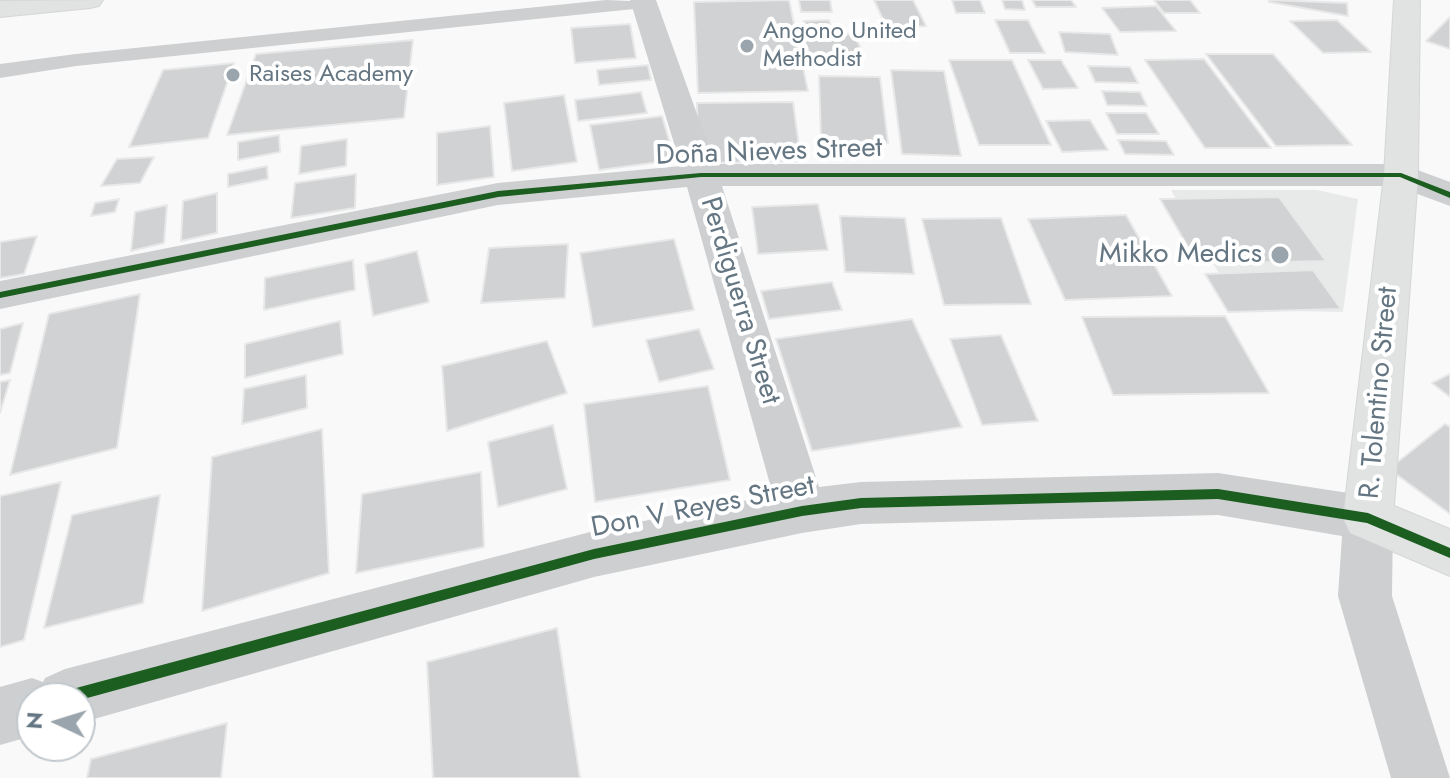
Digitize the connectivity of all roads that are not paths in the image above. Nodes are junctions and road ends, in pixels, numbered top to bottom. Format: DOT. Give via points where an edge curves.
graph roads {
  1 [pos="90,0"];
  2 [pos="1407,0"];
  3 [pos="644,1"];
  4 [pos="0,9"];
  5 [pos="0,71"];
  6 [pos="701,175"];
  7 [pos="1401,175"];
  8 [pos="1450,195"];
  9 [pos="0,295"];
  10 [pos="802,511"];
  11 [pos="1368,518"];
  12 [pos="1450,553"];
  13 [pos="96,690"];
  14 [pos="1422,778"];
  1 -- 4 [label="street"];
  2 -- 7 [label="street, R. Tolentino Street"];
  3 -- 5 [label="lane"];
  3 -- 6 [label="street, Perdiguerra Street"];
  6 -- 7 [label="street, Doña Nieves Street"];
  6 -- 9 [label="street, Doña Nieves Street" via="498,194"];
  6 -- 10 [label="street, Perdiguerra Street"];
  7 -- 8 [label="street, Doña Nieves Street"];
  7 -- 11 [label="street, R. Tolentino Street"];
  10 -- 11 [label="street, Don V Reyes Street" via="861,503 1218,494"];
  10 -- 13 [label="street, Don V Reyes Street" via="594,554"];
  11 -- 12 [label="street"];
  11 -- 14 [label="street, R. Tolentino Street" via="1365,596"];
}
